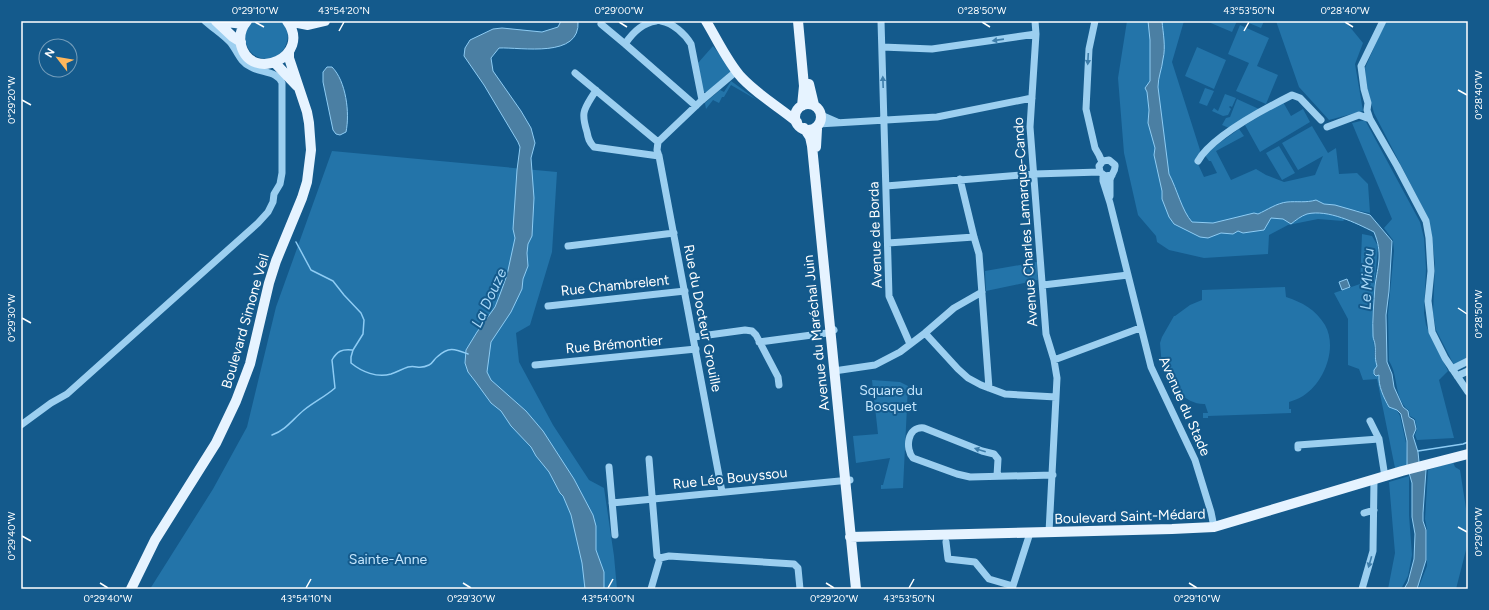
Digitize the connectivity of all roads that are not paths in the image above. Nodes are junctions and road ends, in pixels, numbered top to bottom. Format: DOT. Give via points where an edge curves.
graph roads {
  1 [pos="205,21"];
  2 [pos="216,21"];
  3 [pos="288,21"];
  4 [pos="325,21"];
  5 [pos="656,21"];
  6 [pos="661,21"];
  7 [pos="706,21"];
  8 [pos="798,21"];
  9 [pos="802,21"];
  10 [pos="881,21"];
  11 [pos="1034,21"];
  12 [pos="1095,21"];
  13 [pos="1383,21"];
  14 [pos="245,23"];
  15 [pos="601,24"];
  16 [pos="308,25"];
  17 [pos="1036,34"];
  18 [pos="293,35"];
  19 [pos="241,42"];
  20 [pos="625,44"];
  21 [pos="882,47"];
  22 [pos="289,52"];
  23 [pos="275,63"];
  24 [pos="735,70"];
  25 [pos="575,72"];
  26 [pos="298,88"];
  27 [pos="596,90"];
  28 [pos="1032,98"];
  29 [pos="702,100"];
  30 [pos="814,105"];
  31 [pos="696,106"];
  32 [pos="801,107"];
  33 [pos="780,108"];
  34 [pos="1370,119"];
  35 [pos="1321,120"];
  36 [pos="884,121"];
  37 [pos="818,122"];
  38 [pos="800,125"];
  39 [pos="1327,127"];
  40 [pos="658,142"];
  41 [pos="658,153"];
  42 [pos="1198,161"];
  43 [pos="1102,162"];
  44 [pos="1102,173"];
  45 [pos="1034,174"];
  46 [pos="1112,174"];
  47 [pos="960,179"];
  48 [pos="886,186"];
  49 [pos="1110,202"];
  50 [pos="674,233"];
  51 [pos="974,237"];
  52 [pos="888,243"];
  53 [pos="568,246"];
  54 [pos="1128,275"];
  55 [pos="1043,285"];
  56 [pos="685,291"];
  57 [pos="982,292"];
  58 [pos="548,306"];
  59 [pos="1140,328"];
  60 [pos="832,331"];
  61 [pos="925,333"];
  62 [pos="694,337"];
  63 [pos="759,342"];
  64 [pos="910,344"];
  65 [pos="696,350"];
  66 [pos="1054,360"];
  67 [pos="1468,361"];
  68 [pos="535,365"];
  69 [pos="1452,369"];
  70 [pos="836,371"];
  71 [pos="1468,371"];
  72 [pos="1457,376"];
  73 [pos="779,385"];
  74 [pos="989,388"];
  75 [pos="1468,392"];
  76 [pos="1056,397"];
  77 [pos="1370,421"];
  78 [pos="21,425"];
  79 [pos="1379,439"];
  80 [pos="1298,448"];
  81 [pos="1468,454"];
  82 [pos="649,459"];
  83 [pos="609,467"];
  84 [pos="997,476"];
  85 [pos="1053,476"];
  86 [pos="1385,477"];
  87 [pos="847,480"];
  88 [pos="1374,480"];
  89 [pos="722,492"];
  90 [pos="652,499"];
  91 [pos="612,503"];
  92 [pos="1374,510"];
  93 [pos="1364,513"];
  94 [pos="1214,527"];
  95 [pos="1049,532"];
  96 [pos="1030,533"];
  97 [pos="1374,534"];
  98 [pos="615,535"];
  99 [pos="853,537"];
  100 [pos="946,542"];
  101 [pos="1368,547"];
  102 [pos="660,558"];
  103 [pos="1013,588"];
  104 [pos="131,589"];
  105 [pos="651,589"];
  106 [pos="800,589"];
  107 [pos="856,589"];
  108 [pos="861,589"];
  109 [pos="1362,589"];
  1 -- 78 [label="street" via="230,42 239,58 249,67 276,74 281,78 282,173 268,212 66,394"];
  2 -- 14 [label="main road"];
  2 -- 19 [label="main road"];
  3 -- 16 [label="main road"];
  3 -- 18 [label="main road"];
  4 -- 16 [label="main road"];
  5 -- 20 [label="street" via="647,23 632,33"];
  6 -- 29 [label="street" via="686,36 691,44"];
  7 -- 24 [label="main road"];
  8 -- 32 [label="main road" via="804,86"];
  9 -- 30 [label="main road" via="810,94"];
  10 -- 21 [label="street, Avenue de Borda"];
  11 -- 17 [label="street, Avenue Charles Lamarque-Cando"];
  12 -- 43 [label="street, one-way" via="1089,49 1086,109 1095,148"];
  13 -- 34 [label="street" via="1362,66"];
  14 -- 19 [label="main road"];
  15 -- 20 [label="street"];
  16 -- 18 [label="main road"];
  17 -- 21 [label="street, one-way" via="932,49"];
  17 -- 28 [label="street, Avenue Charles Lamarque-Cando"];
  18 -- 22 [label="main road"];
  19 -- 23 [label="main road" via="245,52 253,60 263,64"];
  20 -- 31 [label="street"];
  36 -- 21 [label="street, Avenue de Borda, one-way"];
  22 -- 23 [label="main road"];
  22 -- 26 [label="main road, Boulevard Simone Veil"];
  23 -- 26 [label="main road, Boulevard Simone Veil"];
  24 -- 29 [label="street"];
  24 -- 33 [label="main road"];
  25 -- 27 [label="street"];
  26 -- 104 [label="main road, Boulevard Simone Veil" via="309,123 310,168 302,198 281,246 269,283 256,343 242,387 216,443 162,528"];
  27 -- 40 [label="street"];
  27 -- 41 [label="street" via="582,118 590,143 594,147"];
  28 -- 36 [label="street" via="937,117"];
  28 -- 45 [label="street, Avenue Charles Lamarque-Cando" via="1030,127"];
  29 -- 31 [label="street"];
  30 -- 32 [label="main road"];
  30 -- 37 [label="main road" via="819,111"];
  31 -- 40 [label="street"];
  32 -- 33 [label="main road"];
  32 -- 38 [label="main road" via="796,113"];
  33 -- 38 [label="main road"];
  34 -- 39 [label="street" via="1359,115"];
  34 -- 69 [label="street" via="1426,221 1431,272 1429,316 1432,332"];
  35 -- 42 [label="street" via="1300,98 1292,95 1227,133 1203,153"];
  36 -- 37 [label="street"];
  36 -- 48 [label="street, Avenue de Borda"];
  37 -- 38 [label="main road" via="810,129"];
  37 -- 60 [label="main road, Avenue du Maréchal Juin" via="816,144"];
  38 -- 60 [label="main road, Avenue du Maréchal Juin" via="810,137 812,144"];
  40 -- 41 [label="street, Rue du Docteur Grouille"];
  41 -- 50 [label="street, Rue du Docteur Grouille"];
  43 -- 44 [label="street" via="1099,166"];
  43 -- 46 [label="street" via="1114,162 1116,168"];
  44 -- 45 [label="street"];
  44 -- 46 [label="street" via="1107,176"];
  44 -- 49 [label="street, Avenue du Stade"];
  45 -- 47 [label="street"];
  45 -- 55 [label="street, Avenue Charles Lamarque-Cando"];
  46 -- 49 [label="street, Avenue du Stade"];
  47 -- 48 [label="street"];
  47 -- 51 [label="street"];
  48 -- 52 [label="street, Avenue de Borda"];
  49 -- 54 [label="street, Avenue du Stade"];
  50 -- 53 [label="street"];
  50 -- 56 [label="street, Rue du Docteur Grouille"];
  51 -- 52 [label="street"];
  51 -- 57 [label="street" via="980,254"];
  52 -- 64 [label="street, Avenue de Borda" via="890,300"];
  54 -- 55 [label="street"];
  54 -- 59 [label="street, Avenue du Stade"];
  55 -- 66 [label="street, Avenue Charles Lamarque-Cando" via="1046,334"];
  56 -- 58 [label="street, Rue Chambrelent"];
  56 -- 62 [label="street, Rue du Docteur Grouille"];
  57 -- 61 [label="street" via="954,308"];
  57 -- 74 [label="street"];
  59 -- 66 [label="street"];
  59 -- 94 [label="street, Avenue du Stade" via="1151,367 1195,460"];
  60 -- 63 [label="street"];
  60 -- 70 [label="main road, Avenue du Maréchal Juin"];
  61 -- 64 [label="street"];
  61 -- 74 [label="street" via="968,378"];
  62 -- 63 [label="street" via="745,330 752,331"];
  62 -- 65 [label="street, Rue du Docteur Grouille"];
  63 -- 73 [label="street" via="778,377"];
  64 -- 70 [label="street" via="875,365"];
  65 -- 68 [label="street, Rue Brémontier"];
  65 -- 89 [label="street, Rue du Docteur Grouille"];
  66 -- 76 [label="street, Avenue Charles Lamarque-Cando" via="1057,378"];
  67 -- 69 [label="street"];
  69 -- 72 [label="street"];
  70 -- 87 [label="main road, Avenue du Maréchal Juin"];
  71 -- 72 [label="street"];
  72 -- 75 [label="street"];
  74 -- 76 [label="street" via="1005,394"];
  76 -- 85 [label="street, Avenue Charles Lamarque-Cando"];
  77 -- 79 [label="street"];
  79 -- 80 [label="street" via="1298,445"];
  79 -- 86 [label="street"];
  81 -- 86 [label="main road, Boulevard Saint-Médard"];
  82 -- 90 [label="street"];
  83 -- 91 [label="street"];
  84 -- 84 [label="street, one-way" via="998,459 994,454 924,428 916,428 912,432 909,453 916,460 970,477"];
  84 -- 85 [label="street"];
  85 -- 95 [label="street, Avenue Charles Lamarque-Cando"];
  86 -- 88 [label="main road, Boulevard Saint-Médard"];
  87 -- 89 [label="street, Rue Léo Bouyssou"];
  87 -- 99 [label="main road, Avenue du Maréchal Juin"];
  88 -- 92 [label="street"];
  88 -- 94 [label="main road, Boulevard Saint-Médard"];
  89 -- 90 [label="street, Rue Léo Bouyssou"];
  90 -- 91 [label="street, Rue Léo Bouyssou"];
  90 -- 102 [label="street" via="657,556"];
  91 -- 98 [label="street"];
  92 -- 93 [label="street"];
  92 -- 97 [label="street"];
  94 -- 95 [label="main road, Boulevard Saint-Médard"];
  95 -- 96 [label="main road, Boulevard Saint-Médard"];
  96 -- 99 [label="main road, Boulevard Saint-Médard"];
  96 -- 103 [label="street"];
  97 -- 101 [label="street"];
  97 -- 109 [label="street, one-way" via="1373,551"];
  99 -- 107 [label="main road"];
  99 -- 108 [label="main road"];
  100 -- 103 [label="street" via="948,559 975,562 989,579"];
  102 -- 105 [label="street"];
  102 -- 106 [label="street" via="669,556 794,564 798,568"];
}
